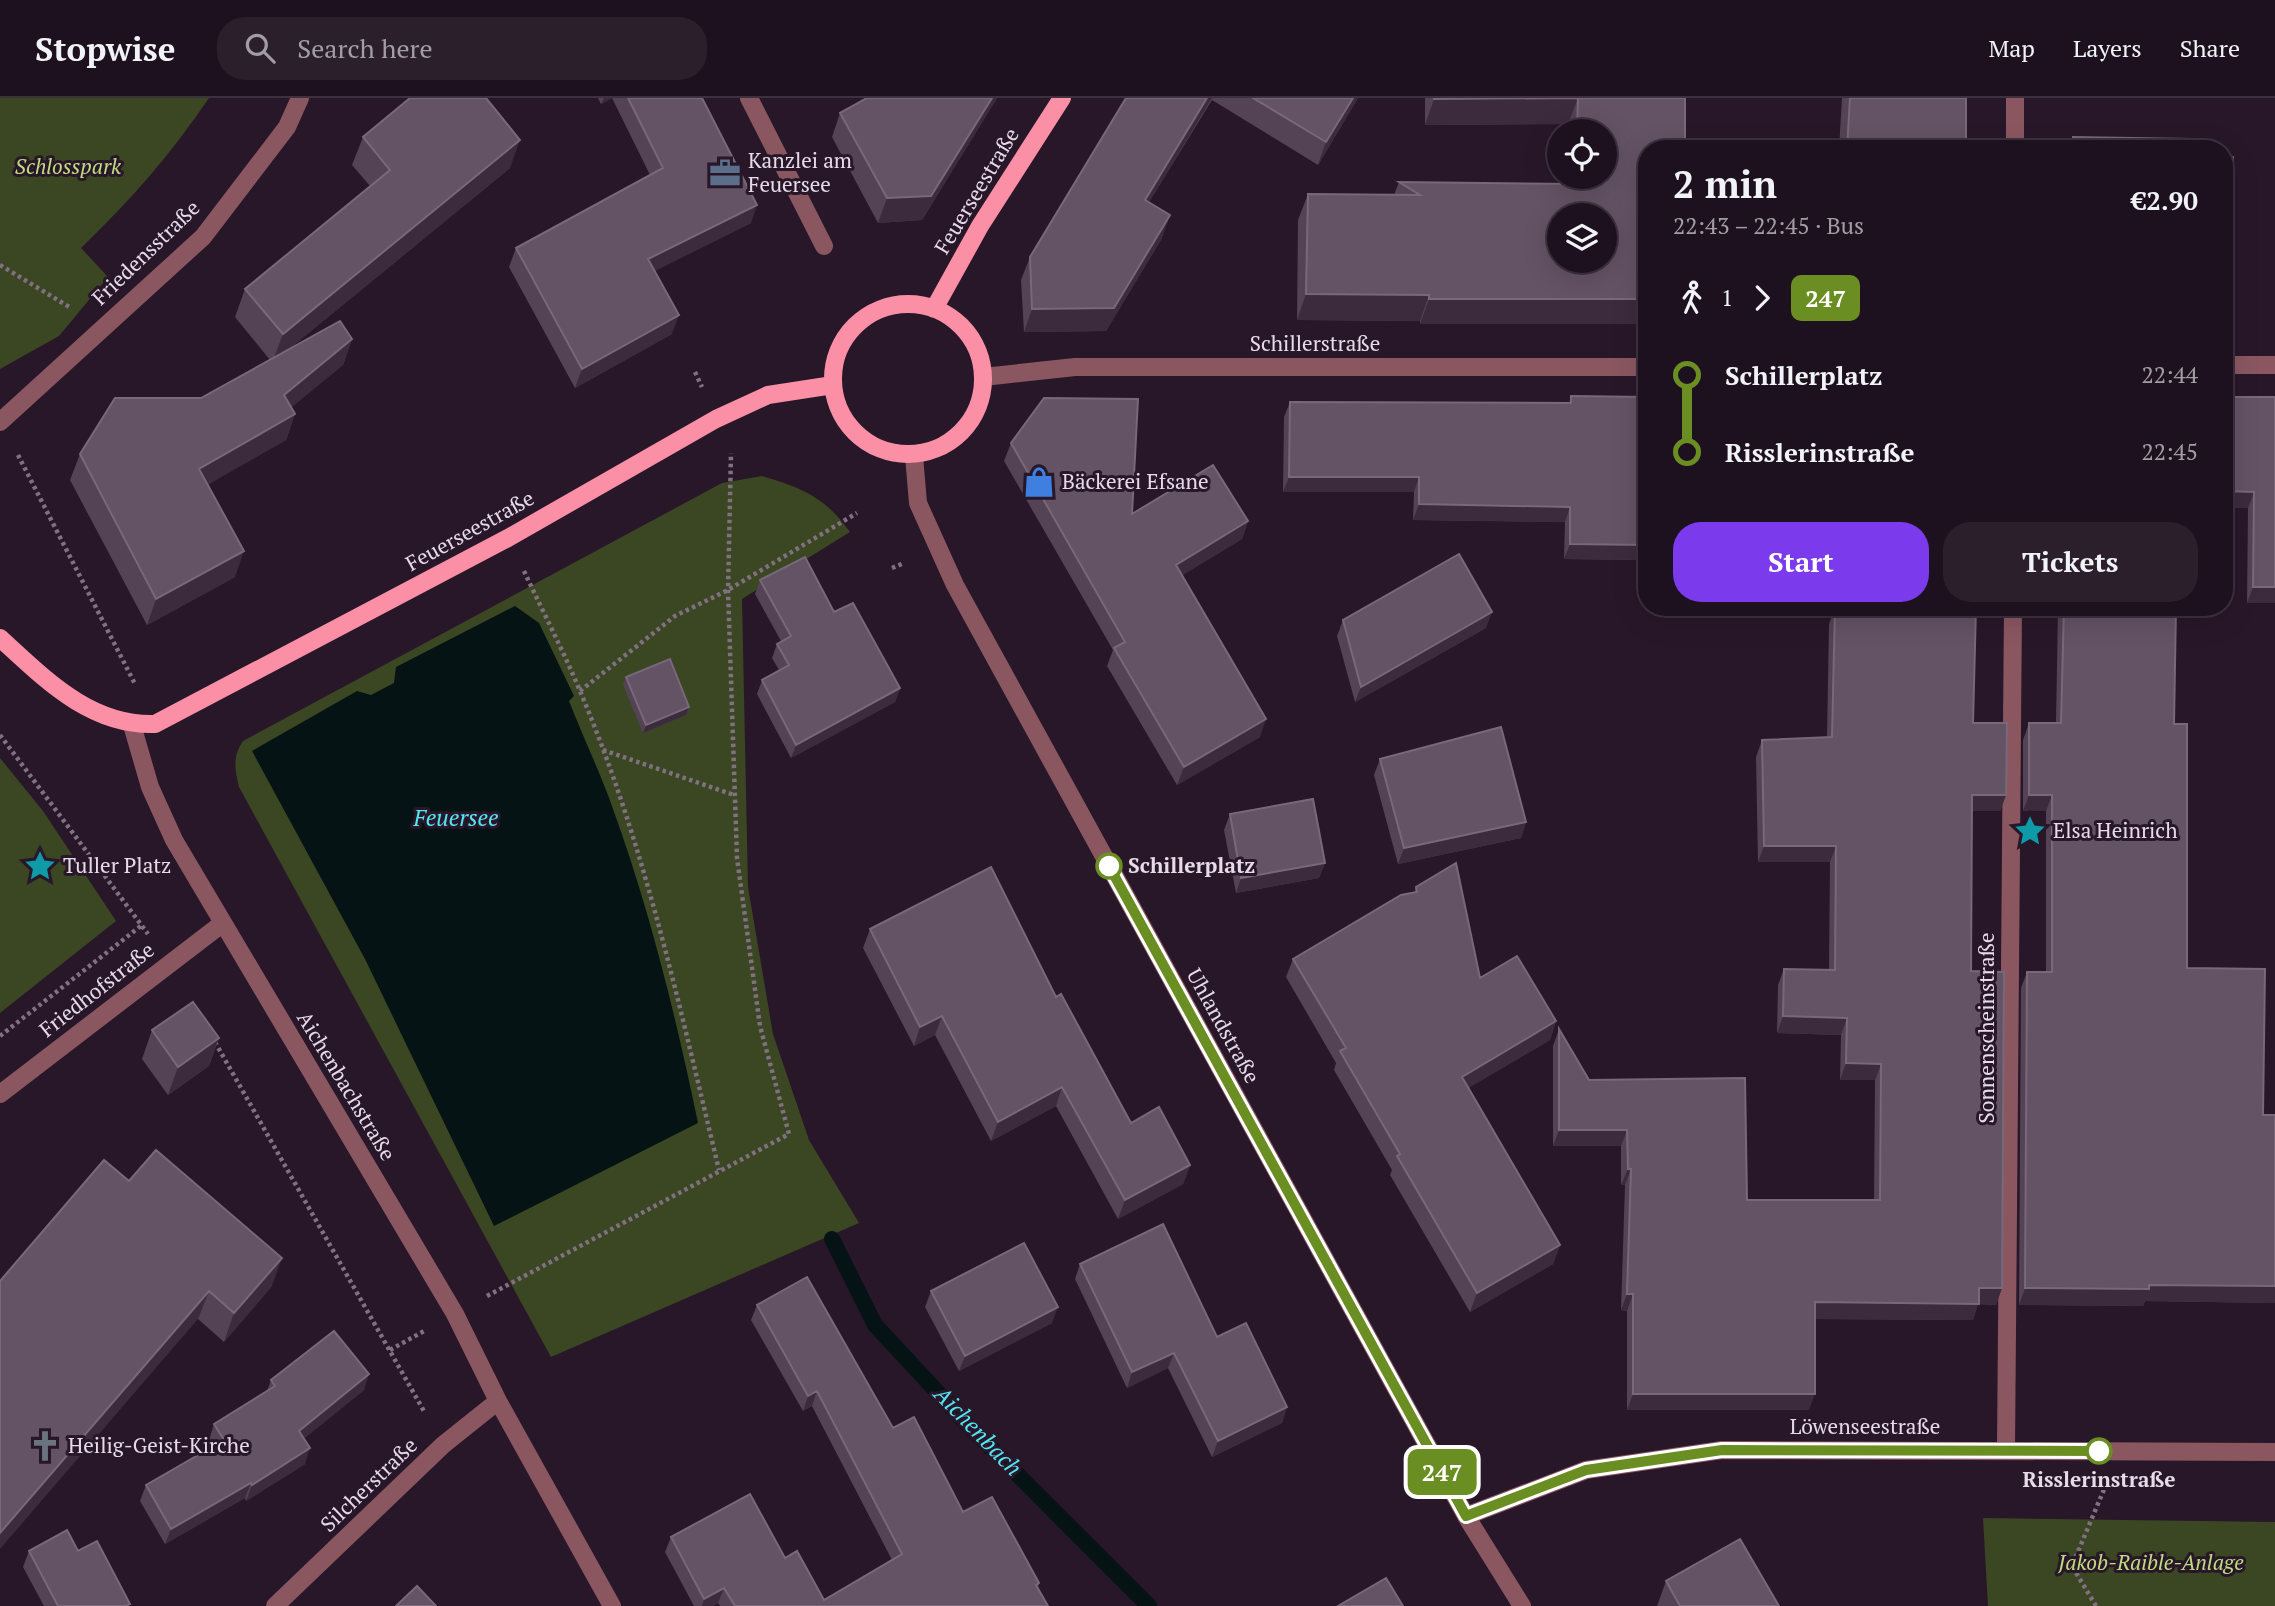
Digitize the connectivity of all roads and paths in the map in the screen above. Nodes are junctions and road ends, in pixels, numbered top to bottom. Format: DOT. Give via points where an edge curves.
graph roads {
  1 [pos="300,98"];
  2 [pos="749,98"];
  3 [pos="1062,98"];
  4 [pos="2015,98"];
  5 [pos="2015,140"];
  6 [pos="824,246"];
  7 [pos="0,265"];
  8 [pos="934,309"];
  9 [pos="102,327"];
  10 [pos="2233,365"];
  11 [pos="2275,365"];
  12 [pos="1638,367"];
  13 [pos="983,377"];
  14 [pos="833,385"];
  15 [pos="0,422"];
  16 [pos="731,451"];
  17 [pos="914,456"];
  18 [pos="857,513"];
  19 [pos="508,538"];
  20 [pos="728,590"];
  21 [pos="2014,616"];
  22 [pos="0,638"];
  23 [pos="580,691"];
  24 [pos="132,724"];
  25 [pos="155,724"];
  26 [pos="0,735"];
  27 [pos="603,750"];
  28 [pos="734,795"];
  29 [pos="223,923"];
  30 [pos="142,925"];
  31 [pos="168,964"];
  32 [pos="210,1033"];
  33 [pos="0,1036"];
  34 [pos="0,1094"];
  35 [pos="719,1170"];
  36 [pos="511,1283"];
  37 [pos="498,1401"];
  38 [pos="443,1445"];
  39 [pos="2006,1450"];
  40 [pos="2120,1451"];
  41 [pos="2275,1452"];
  42 [pos="1466,1516"];
  43 [pos="275,1606"];
  44 [pos="612,1606"];
  45 [pos="1522,1606"];
  46 [pos="2096,1606"];
  1 -- 9 [label="street, Friedensstraße" via="287,127 203,237"];
  2 -- 6 [label="street"];
  3 -- 8 [label="main road, Feuerseestraße" via="980,226"];
  4 -- 5 [label="street"];
  7 -- 9 [label="path"];
  8 -- 13 [label="main road" via="969,335"];
  8 -- 14 [label="main road" via="909,304 885,307 862,319 845,337 834,360"];
  9 -- 15 [label="street, Friedensstraße"];
  10 -- 11 [label="street"];
  12 -- 13 [label="street, Schillerstraße" via="1075,367"];
  13 -- 17 [label="main road" via="971,419 957,436"];
  14 -- 17 [label="main road" via="839,409 852,430 871,445"];
  14 -- 19 [label="main road, Feuerseestraße" via="768,395 716,419"];
  15 -- 25 [label="path"];
  16 -- 20 [label="path"];
  17 -- 42 [label="street, Uhlandstraße" via="918,503 956,585"];
  18 -- 20 [label="path"];
  19 -- 23 [label="path"];
  19 -- 25 [label="main road, Feuerseestraße"];
  20 -- 23 [label="path" via="675,617"];
  20 -- 28 [label="path"];
  21 -- 39 [label="street, Sonnenscheinstraße"];
  22 -- 24 [label="main road" via="58,690 90,710"];
  23 -- 27 [label="path"];
  24 -- 25 [label="main road, Feuerseestraße"];
  24 -- 29 [label="street, Aichenbachstraße" via="149,787"];
  26 -- 30 [label="path"];
  27 -- 28 [label="path"];
  27 -- 35 [label="path" via="658,921"];
  28 -- 35 [label="path" via="742,907 760,1026 789,1135"];
  29 -- 31 [label="street, Friedhofstraße"];
  29 -- 37 [label="street, Aichenbachstraße" via="454,1314"];
  30 -- 31 [label="path"];
  30 -- 33 [label="path"];
  31 -- 34 [label="street, Friedhofstraße"];
  32 -- 38 [label="path"];
  35 -- 36 [label="path"];
  37 -- 38 [label="street, Silcherstraße"];
  37 -- 44 [label="street, Aichenbachstraße"];
  38 -- 43 [label="street, Silcherstraße"];
  39 -- 40 [label="street, Löwenseestraße"];
  39 -- 42 [label="street, Löwenseestraße" via="1722,1450 1586,1470"];
  40 -- 41 [label="street, Löwenseestraße"];
  40 -- 46 [label="path" via="2072,1566"];
  42 -- 45 [label="street, Uhlandstraße"];
}
